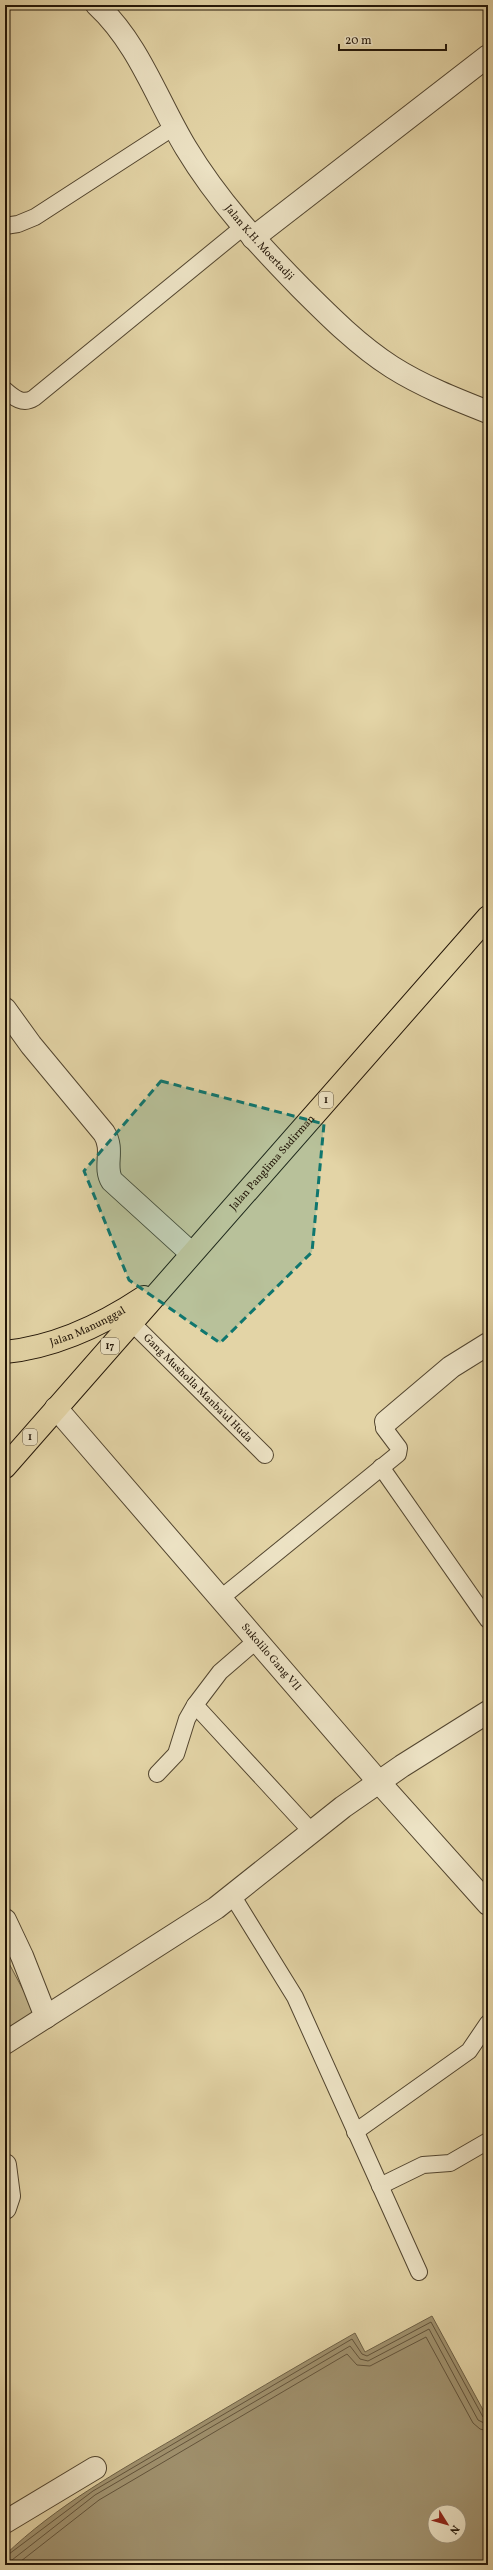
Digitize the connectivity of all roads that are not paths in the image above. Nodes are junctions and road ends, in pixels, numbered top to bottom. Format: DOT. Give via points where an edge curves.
graph roads {
  1 [pos="97,5"];
  2 [pos="488,56"];
  3 [pos="174,127"];
  4 [pos="5,226"];
  5 [pos="248,233"];
  6 [pos="5,390"];
  7 [pos="488,412"];
  8 [pos="488,916"];
  9 [pos="5,1009"];
  10 [pos="191,1253"];
  11 [pos="164,1284"];
  12 [pos="131,1322"];
  13 [pos="488,1344"];
  14 [pos="5,1352"];
  15 [pos="56,1408"];
  16 [pos="386,1422"];
  17 [pos="265,1455"];
  18 [pos="5,1467"];
  19 [pos="381,1467"];
  20 [pos="220,1598"];
  21 [pos="488,1620"];
  22 [pos="257,1640"];
  23 [pos="195,1705"];
  24 [pos="488,1712"];
  25 [pos="157,1774"];
  26 [pos="378,1781"];
  27 [pos="311,1831"];
  28 [pos="232,1895"];
  29 [pos="488,1904"];
  30 [pos="5,1920"];
  31 [pos="46,2017"];
  32 [pos="488,2023"];
  33 [pos="5,2043"];
  34 [pos="355,2132"];
  35 [pos="488,2141"];
  36 [pos="5,2165"];
  37 [pos="380,2186"];
  38 [pos="5,2208"];
  39 [pos="419,2272"];
  40 [pos="95,2468"];
  41 [pos="5,2522"];
  1 -- 3 [label="street, Jalan K.H. Moertadji" via="131,47"];
  2 -- 5 [label="street"];
  3 -- 4 [label="lane" via="35,217"];
  3 -- 5 [label="street, Jalan K.H. Moertadji" via="208,183"];
  5 -- 6 [label="lane" via="34,398 18,400"];
  5 -- 7 [label="street, Jalan K.H. Moertadji" via="319,306 373,353 415,380"];
  8 -- 10 [label="highway, Jalan Panglima Sudirman / 1"];
  9 -- 10 [label="street" via="31,1046 104,1133 110,1146 109,1175 112,1181"];
  10 -- 11 [label="highway, Jalan Panglima Sudirman / 1"];
  11 -- 12 [label="highway, Jalan Panglima Sudirman / 17"];
  11 -- 14 [label="highway, Jalan Manunggal" via="86,1330 31,1348"];
  12 -- 15 [label="highway, Jalan Panglima Sudirman / 17"];
  12 -- 17 [label="lane, Gang Musholla Manba'ul Huda"];
  13 -- 16 [label="street" via="451,1367"];
  15 -- 18 [label="highway, 1"];
  15 -- 20 [label="street, Sukolilo Gang VII"];
  16 -- 19 [label="lane" via="384,1428 400,1450"];
  19 -- 20 [label="lane"];
  19 -- 21 [label="lane"];
  20 -- 22 [label="street, Sukolilo Gang VII"];
  22 -- 23 [label="lane" via="220,1672"];
  22 -- 26 [label="street, Sukolilo Gang VII"];
  23 -- 25 [label="lane" via="187,1719 176,1754"];
  23 -- 27 [label="lane"];
  24 -- 26 [label="street"];
  26 -- 27 [label="street"];
  26 -- 29 [label="street, Sukolilo Gang VII"];
  27 -- 28 [label="street"];
  28 -- 31 [label="street" via="142,1957"];
  28 -- 34 [label="lane" via="295,1998"];
  30 -- 31 [label="street"];
  31 -- 33 [label="street"];
  32 -- 34 [label="lane" via="469,2051"];
  34 -- 37 [label="lane"];
  35 -- 37 [label="lane" via="450,2163 423,2166"];
  36 -- 38 [label="street" via="9,2196"];
  37 -- 39 [label="lane"];
  40 -- 41 [label="street"];
}
